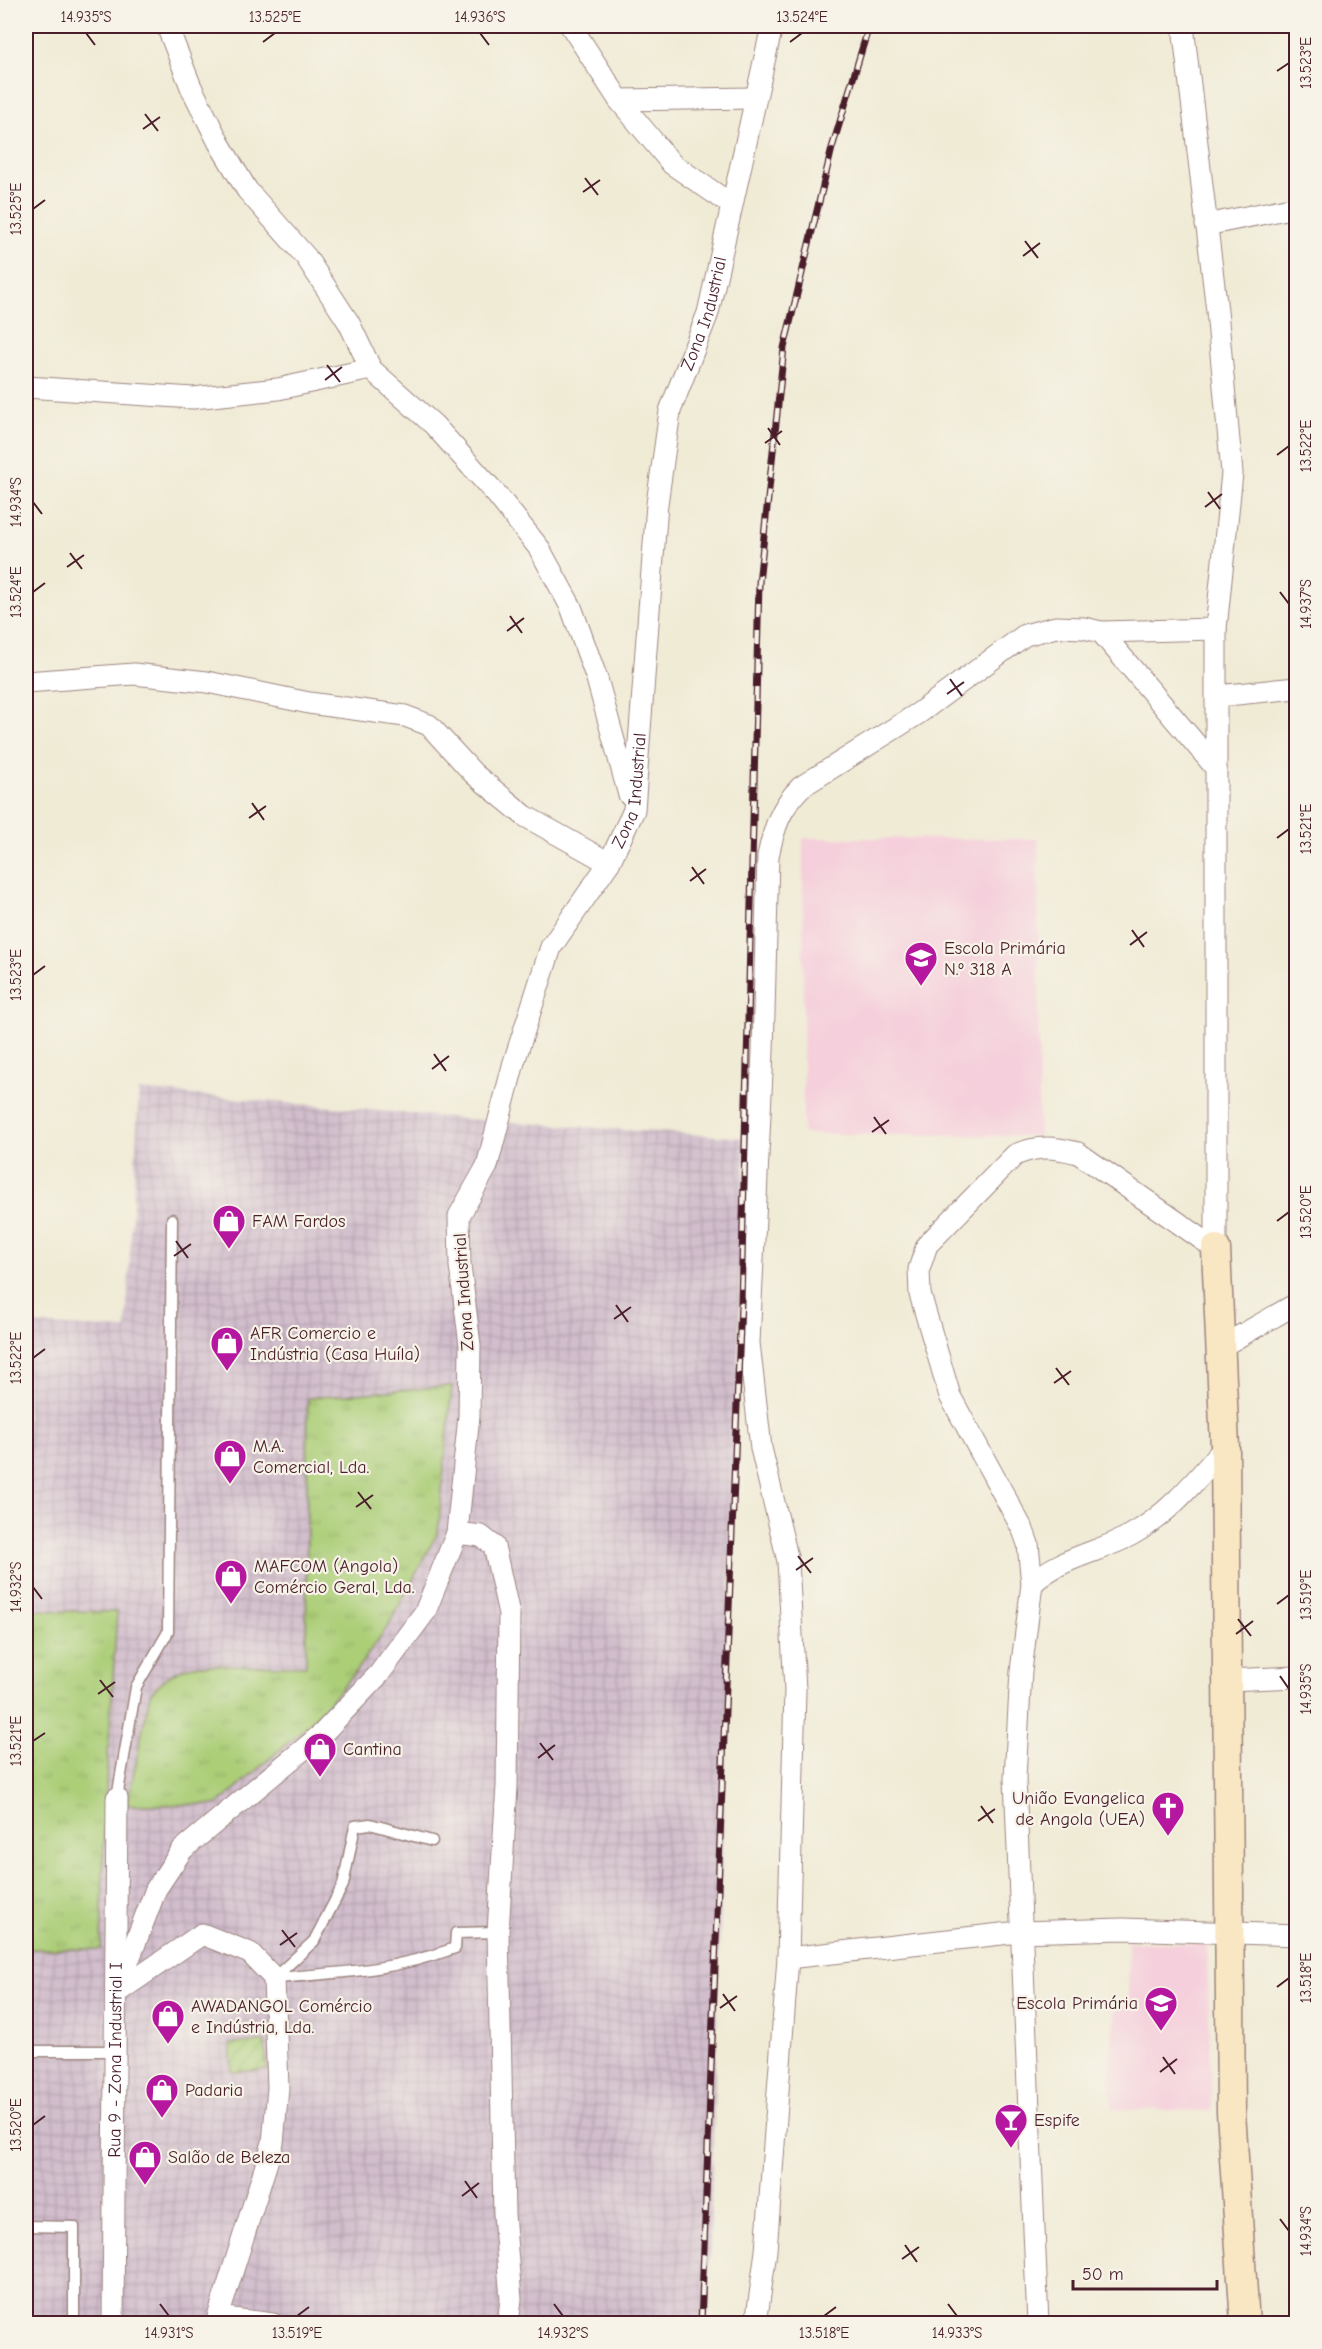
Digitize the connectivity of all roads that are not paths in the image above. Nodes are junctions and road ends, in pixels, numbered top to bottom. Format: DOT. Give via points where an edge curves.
graph roads {
  1 [pos="167,26"];
  2 [pos="571,26"];
  3 [pos="771,26"];
  4 [pos="1184,26"];
  5 [pos="754,98"];
  6 [pos="619,100"];
  7 [pos="732,205"];
  8 [pos="1296,207"];
  9 [pos="1206,225"];
  10 [pos="371,369"];
  11 [pos="26,387"];
  12 [pos="1216,629"];
  13 [pos="1101,632"];
  14 [pos="26,682"];
  15 [pos="1296,688"];
  16 [pos="1218,696"];
  17 [pos="1216,768"];
  18 [pos="634,810"];
  19 [pos="609,863"];
  20 [pos="172,1219"];
  21 [pos="1216,1249"];
  22 [pos="1296,1304"];
  23 [pos="1219,1348"];
  24 [pos="1226,1447"];
  25 [pos="457,1533"];
  26 [pos="1032,1584"];
  27 [pos="1296,1677"];
  28 [pos="1228,1680"];
  29 [pos="117,1798"];
  30 [pos="432,1841"];
  31 [pos="498,1932"];
  32 [pos="1019,1932"];
  33 [pos="1229,1932"];
  34 [pos="1296,1935"];
  35 [pos="788,1958"];
  36 [pos="274,1978"];
  37 [pos="116,1993"];
  38 [pos="26,2051"];
  39 [pos="115,2051"];
  40 [pos="26,2226"];
  41 [pos="213,2320"];
  42 [pos="74,2324"];
  43 [pos="114,2324"];
  44 [pos="273,2324"];
  45 [pos="508,2324"];
  46 [pos="756,2324"];
  47 [pos="1038,2324"];
  48 [pos="1245,2324"];
  1 -- 10 [label="street" via="219,143 247,190 306,257 349,323"];
  2 -- 6 [label="street"];
  3 -- 5 [label="street, Zona Industrial"];
  4 -- 9 [label="street"];
  5 -- 6 [label="street"];
  5 -- 7 [label="street, Zona Industrial"];
  6 -- 7 [label="street" via="672,164"];
  7 -- 18 [label="street, Zona Industrial" via="708,313 670,411 657,504"];
  8 -- 9 [label="street"];
  9 -- 12 [label="street" via="1232,473"];
  10 -- 11 [label="street" via="278,389 193,398"];
  10 -- 18 [label="street" via="434,425 538,548 571,607 597,679"];
  12 -- 13 [label="street"];
  12 -- 16 [label="street"];
  13 -- 17 [label="street"];
  13 -- 35 [label="street" via="1056,627 1025,635 919,713 801,787 787,801 774,826 768,856 749,1343 761,1448 788,1561 795,1690"];
  14 -- 19 [label="street" via="134,674 207,682 309,703 405,716 429,725 474,774 525,816"];
  15 -- 16 [label="street"];
  16 -- 17 [label="street"];
  17 -- 21 [label="street"];
  18 -- 19 [label="street, Zona Industrial"];
  19 -- 25 [label="street, Zona Industrial" via="551,947 514,1062 487,1166 459,1216 460,1266 470,1345 469,1416"];
  20 -- 29 [label="lane" via="168,1632 136,1687"];
  21 -- 23 [label="street"];
  21 -- 26 [label="street" via="1078,1153 1053,1146 1015,1155 927,1245 919,1269 920,1294 950,1396 1023,1530"];
  22 -- 23 [label="street"];
  23 -- 24 [label="street"];
  24 -- 26 [label="street" via="1178,1500 1145,1526 1095,1552 1056,1566"];
  24 -- 28 [label="street"];
  25 -- 31 [label="street" via="480,1536 494,1546 509,1614 507,1786"];
  25 -- 37 [label="street, Zona Industrial" via="424,1612 379,1674 323,1733 182,1850 156,1889"];
  26 -- 32 [label="street" via="1015,1778"];
  27 -- 28 [label="street"];
  28 -- 33 [label="street"];
  29 -- 37 [label="street, Rua 9 - Zona Industrial I"];
  30 -- 36 [label="lane" via="370,1824 355,1826 343,1885 314,1941"];
  31 -- 36 [label="lane" via="456,1933 455,1948 416,1962 359,1972"];
  31 -- 45 [label="street" via="504,2214 511,2299"];
  32 -- 33 [label="street"];
  32 -- 35 [label="street"];
  32 -- 47 [label="street"];
  33 -- 34 [label="street"];
  33 -- 48 [label="street" via="1231,2112"];
  35 -- 46 [label="street" via="766,2251"];
  36 -- 37 [label="street" via="250,1953 202,1934"];
  36 -- 41 [label="street" via="278,2088 273,2143"];
  37 -- 39 [label="street, Rua 9 - Zona Industrial I"];
  38 -- 39 [label="lane"];
  39 -- 43 [label="street, Rua 9 - Zona Industrial I"];
  40 -- 42 [label="lane" via="74,2227"];
  41 -- 44 [label="street"];
}
